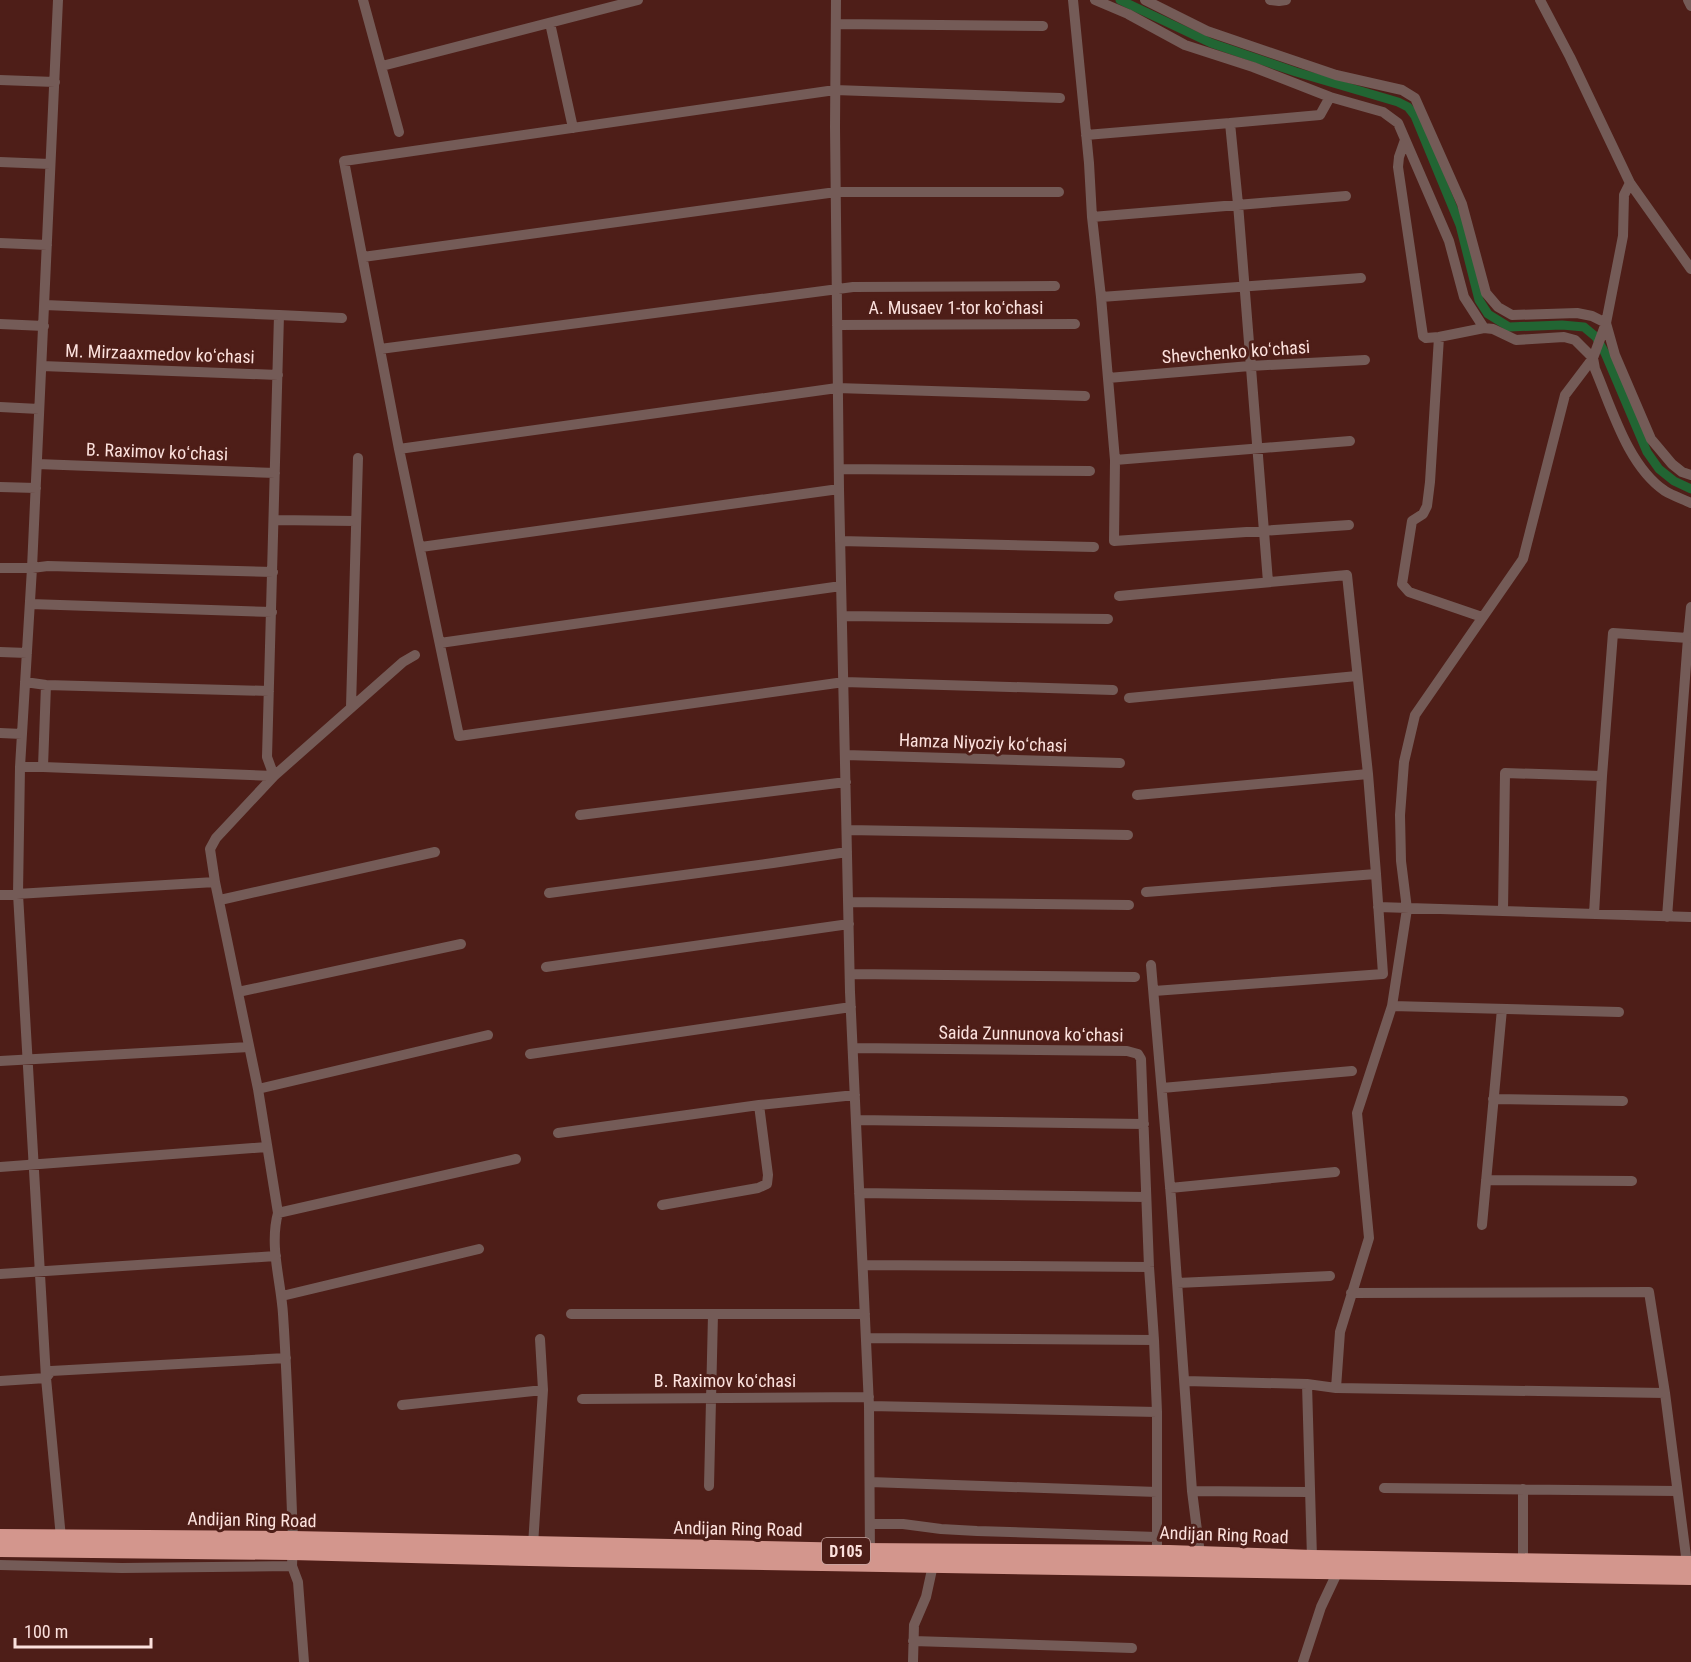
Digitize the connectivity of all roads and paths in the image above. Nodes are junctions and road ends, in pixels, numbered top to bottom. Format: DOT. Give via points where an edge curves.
graph roads {
  1 [pos="58,0"];
  2 [pos="363,0"];
  3 [pos="638,0"];
  4 [pos="836,0"];
  5 [pos="1073,0"];
  6 [pos="1095,0"];
  7 [pos="1145,0"];
  8 [pos="1270,0"];
  9 [pos="1286,0"];
  10 [pos="1540,0"];
  11 [pos="1688,0"];
  12 [pos="1691,6"];
  13 [pos="550,23"];
  14 [pos="836,24"];
  15 [pos="1043,26"];
  16 [pos="382,66"];
  17 [pos="0,80"];
  18 [pos="55,82"];
  19 [pos="835,90"];
  20 [pos="1330,97"];
  21 [pos="1060,98"];
  22 [pos="1230,123"];
  23 [pos="573,128"];
  24 [pos="399,132"];
  25 [pos="1086,135"];
  26 [pos="1405,140"];
  27 [pos="0,162"];
  28 [pos="50,164"];
  29 [pos="1630,183"];
  30 [pos="836,192"];
  31 [pos="1059,192"];
  32 [pos="1346,196"];
  33 [pos="1238,204"];
  34 [pos="1092,217"];
  35 [pos="0,243"];
  36 [pos="47,245"];
  37 [pos="363,256"];
  38 [pos="1691,269"];
  39 [pos="1361,278"];
  40 [pos="1055,286"];
  41 [pos="1245,287"];
  42 [pos="837,290"];
  43 [pos="1101,297"];
  44 [pos="45,304"];
  45 [pos="279,315"];
  46 [pos="342,318"];
  47 [pos="0,324"];
  48 [pos="1075,324"];
  49 [pos="837,325"];
  50 [pos="44,326"];
  51 [pos="1605,327"];
  52 [pos="1484,328"];
  53 [pos="1439,337"];
  54 [pos="380,349"];
  55 [pos="1593,357"];
  56 [pos="1365,360"];
  57 [pos="42,366"];
  58 [pos="1250,366"];
  59 [pos="278,375"];
  60 [pos="1108,378"];
  61 [pos="837,388"];
  62 [pos="1085,396"];
  63 [pos="0,407"];
  64 [pos="39,409"];
  65 [pos="1350,441"];
  66 [pos="399,449"];
  67 [pos="1256,450"];
  68 [pos="358,458"];
  69 [pos="1115,460"];
  70 [pos="37,464"];
  71 [pos="839,469"];
  72 [pos="1090,471"];
  73 [pos="275,473"];
  74 [pos="1691,475"];
  75 [pos="0,487"];
  76 [pos="36,488"];
  77 [pos="839,489"];
  78 [pos="1691,503"];
  79 [pos="274,520"];
  80 [pos="356,522"];
  81 [pos="1349,525"];
  82 [pos="1263,531"];
  83 [pos="840,541"];
  84 [pos="421,547"];
  85 [pos="1094,547"];
  86 [pos="0,568"];
  87 [pos="32,568"];
  88 [pos="273,573"];
  89 [pos="1268,582"];
  90 [pos="842,586"];
  91 [pos="1119,596"];
  92 [pos="30,604"];
  93 [pos="1691,607"];
  94 [pos="272,612"];
  95 [pos="842,616"];
  96 [pos="1482,617"];
  97 [pos="1108,619"];
  98 [pos="1688,638"];
  99 [pos="440,643"];
  100 [pos="0,652"];
  101 [pos="27,653"];
  102 [pos="415,655"];
  103 [pos="1357,676"];
  104 [pos="25,682"];
  105 [pos="844,682"];
  106 [pos="46,685"];
  107 [pos="1113,690"];
  108 [pos="269,691"];
  109 [pos="1129,698"];
  110 [pos="351,707"];
  111 [pos="0,733"];
  112 [pos="22,734"];
  113 [pos="845,755"];
  114 [pos="1120,763"];
  115 [pos="20,767"];
  116 [pos="43,767"];
  117 [pos="1368,774"];
  118 [pos="274,776"];
  119 [pos="1602,776"];
  120 [pos="846,782"];
  121 [pos="1137,795"];
  122 [pos="580,815"];
  123 [pos="847,830"];
  124 [pos="1128,836"];
  125 [pos="435,852"];
  126 [pos="847,852"];
  127 [pos="1376,874"];
  128 [pos="215,882"];
  129 [pos="549,892"];
  130 [pos="1146,892"];
  131 [pos="18,894"];
  132 [pos="0,895"];
  133 [pos="220,900"];
  134 [pos="848,902"];
  135 [pos="1130,905"];
  136 [pos="1378,908"];
  137 [pos="1407,909"];
  138 [pos="1503,911"];
  139 [pos="1594,914"];
  140 [pos="1667,916"];
  141 [pos="1691,917"];
  142 [pos="849,924"];
  143 [pos="461,944"];
  144 [pos="1151,965"];
  145 [pos="546,967"];
  146 [pos="850,974"];
  147 [pos="1135,977"];
  148 [pos="1154,991"];
  149 [pos="238,992"];
  150 [pos="1392,1006"];
  151 [pos="851,1007"];
  152 [pos="1502,1009"];
  153 [pos="1619,1012"];
  154 [pos="488,1035"];
  155 [pos="249,1047"];
  156 [pos="853,1048"];
  157 [pos="530,1054"];
  158 [pos="27,1059"];
  159 [pos="0,1061"];
  160 [pos="1352,1071"];
  161 [pos="1162,1088"];
  162 [pos="258,1089"];
  163 [pos="855,1095"];
  164 [pos="1493,1099"];
  165 [pos="1623,1101"];
  166 [pos="759,1105"];
  167 [pos="856,1120"];
  168 [pos="1144,1124"];
  169 [pos="558,1133"];
  170 [pos="267,1147"];
  171 [pos="516,1159"];
  172 [pos="34,1164"];
  173 [pos="0,1167"];
  174 [pos="1335,1172"];
  175 [pos="1486,1180"];
  176 [pos="1632,1181"];
  177 [pos="1170,1188"];
  178 [pos="859,1192"];
  179 [pos="1146,1197"];
  180 [pos="662,1205"];
  181 [pos="278,1214"];
  182 [pos="1482,1225"];
  183 [pos="479,1249"];
  184 [pos="276,1256"];
  185 [pos="863,1265"];
  186 [pos="1149,1266"];
  187 [pos="40,1272"];
  188 [pos="0,1274"];
  189 [pos="1330,1276"];
  190 [pos="1177,1283"];
  191 [pos="1351,1293"];
  192 [pos="282,1296"];
  193 [pos="571,1314"];
  194 [pos="713,1314"];
  195 [pos="865,1314"];
  196 [pos="867,1338"];
  197 [pos="540,1339"];
  198 [pos="1154,1340"];
  199 [pos="286,1358"];
  200 [pos="46,1378"];
  201 [pos="0,1381"];
  202 [pos="1185,1381"];
  203 [pos="1307,1384"];
  204 [pos="1336,1388"];
  205 [pos="543,1390"];
  206 [pos="1665,1393"];
  207 [pos="711,1398"];
  208 [pos="582,1399"];
  209 [pos="869,1401"];
  210 [pos="402,1405"];
  211 [pos="1157,1412"];
  212 [pos="870,1482"];
  213 [pos="709,1486"];
  214 [pos="1384,1488"];
  215 [pos="1523,1489"];
  216 [pos="1192,1491"];
  217 [pos="1677,1491"];
  218 [pos="1157,1492"];
  219 [pos="1309,1492"];
  220 [pos="870,1524"];
  221 [pos="0,1537"];
  222 [pos="61,1538"];
  223 [pos="1157,1544"];
  224 [pos="533,1545"];
  225 [pos="0,1550"];
  226 [pos="293,1553"];
  227 [pos="1200,1554"];
  228 [pos="870,1557"];
  229 [pos="1312,1558"];
  230 [pos="1523,1562"];
  231 [pos="0,1565"];
  232 [pos="933,1565"];
  233 [pos="1690,1569"];
  234 [pos="1338,1571"];
  235 [pos="913,1641"];
  236 [pos="1132,1648"];
  237 [pos="304,1662"];
  238 [pos="913,1662"];
  239 [pos="1303,1662"];
  1 -- 18 [label="street"];
  2 -- 16 [label="street"];
  3 -- 13 [label="street"];
  4 -- 14 [label="street"];
  5 -- 25 [label="street"];
  6 -- 20 [label="street" via="1185,45"];
  7 -- 51 [label="street" via="1207,31 1336,75 1402,90 1415,98 1462,204 1486,293 1512,315 1577,312 1593,316"];
  8 -- 9 [label="street"];
  10 -- 29 [label="street"];
  11 -- 12 [label="street"];
  13 -- 16 [label="street"];
  13 -- 23 [label="street"];
  14 -- 15 [label="street"];
  14 -- 19 [label="street"];
  16 -- 24 [label="street"];
  17 -- 18 [label="street"];
  18 -- 28 [label="street"];
  19 -- 21 [label="street"];
  19 -- 23 [label="street"];
  19 -- 30 [label="street"];
  20 -- 22 [label="street" via="1320,115"];
  20 -- 26 [label="street" via="1383,112 1398,123"];
  22 -- 25 [label="street"];
  22 -- 33 [label="street"];
  23 -- 37 [label="street" via="344,161"];
  25 -- 34 [label="street"];
  26 -- 52 [label="street" via="1449,241 1464,297"];
  26 -- 53 [label="street" via="1398,167 1423,336"];
  27 -- 28 [label="street"];
  28 -- 36 [label="street"];
  29 -- 38 [label="street"];
  29 -- 51 [label="street" via="1624,195 1623,236"];
  30 -- 31 [label="street"];
  30 -- 37 [label="street"];
  30 -- 42 [label="street"];
  32 -- 33 [label="street"];
  33 -- 34 [label="street"];
  33 -- 41 [label="street"];
  34 -- 43 [label="street"];
  35 -- 36 [label="street"];
  36 -- 44 [label="street"];
  37 -- 54 [label="street"];
  39 -- 41 [label="street"];
  40 -- 42 [label="street"];
  41 -- 43 [label="street"];
  41 -- 58 [label="street"];
  42 -- 49 [label="street"];
  42 -- 54 [label="street"];
  43 -- 60 [label="street"];
  44 -- 45 [label="street"];
  44 -- 50 [label="street"];
  45 -- 46 [label="street"];
  45 -- 59 [label="street"];
  47 -- 50 [label="street"];
  48 -- 49 [label="street, A. Musaev 1-tor koʻchasi"];
  49 -- 61 [label="street"];
  50 -- 57 [label="street"];
  51 -- 55 [label="street"];
  51 -- 74 [label="street" via="1651,439 1672,464"];
  52 -- 53 [label="street"];
  52 -- 55 [label="street" via="1515,340 1564,337 1575,340"];
  53 -- 96 [label="street" via="1427,506 1412,521 1402,584 1409,592"];
  54 -- 66 [label="street"];
  55 -- 78 [label="street" via="1626,442 1645,472 1665,491"];
  55 -- 96 [label="street" via="1565,395 1523,559"];
  56 -- 58 [label="street, Shevchenko koʻchasi"];
  57 -- 59 [label="street, M. Mirzaaxmedov koʻchasi"];
  57 -- 64 [label="street"];
  58 -- 60 [label="street, Shevchenko koʻchasi"];
  58 -- 67 [label="street"];
  59 -- 73 [label="street"];
  60 -- 69 [label="street"];
  61 -- 62 [label="street"];
  61 -- 66 [label="street"];
  61 -- 71 [label="street"];
  63 -- 64 [label="street"];
  64 -- 70 [label="street"];
  65 -- 67 [label="street"];
  66 -- 84 [label="street"];
  67 -- 69 [label="street"];
  67 -- 82 [label="street"];
  68 -- 80 [label="street"];
  69 -- 82 [label="street" via="1114,541"];
  70 -- 73 [label="street, B. Raximov koʻchasi"];
  70 -- 76 [label="street"];
  71 -- 72 [label="street"];
  71 -- 77 [label="street"];
  73 -- 79 [label="street"];
  75 -- 76 [label="street"];
  76 -- 87 [label="street"];
  77 -- 83 [label="street"];
  77 -- 84 [label="street"];
  79 -- 80 [label="street"];
  79 -- 88 [label="street"];
  80 -- 110 [label="street"];
  81 -- 82 [label="street"];
  82 -- 89 [label="street"];
  83 -- 85 [label="street"];
  83 -- 90 [label="street"];
  84 -- 99 [label="street"];
  86 -- 87 [label="street"];
  87 -- 88 [label="street"];
  87 -- 92 [label="street"];
  88 -- 94 [label="street"];
  89 -- 91 [label="street"];
  89 -- 103 [label="street" via="1347,575"];
  90 -- 95 [label="street"];
  90 -- 99 [label="street"];
  92 -- 94 [label="street"];
  92 -- 101 [label="street"];
  93 -- 98 [label="street"];
  94 -- 108 [label="street"];
  95 -- 97 [label="street"];
  95 -- 105 [label="street"];
  96 -- 137 [label="street" via="1415,715 1404,762 1400,815"];
  98 -- 119 [label="street" via="1613,633"];
  98 -- 140 [label="street"];
  99 -- 105 [label="street" via="459,736"];
  100 -- 101 [label="street"];
  101 -- 104 [label="street"];
  102 -- 110 [label="street"];
  103 -- 109 [label="street"];
  103 -- 117 [label="street"];
  104 -- 106 [label="street"];
  104 -- 112 [label="street"];
  105 -- 107 [label="street"];
  105 -- 113 [label="street"];
  106 -- 108 [label="street"];
  106 -- 116 [label="street"];
  108 -- 118 [label="street" via="267,757"];
  110 -- 118 [label="street"];
  111 -- 112 [label="street"];
  112 -- 115 [label="street"];
  113 -- 114 [label="street, Hamza Niyoziy koʻchasi"];
  113 -- 120 [label="street"];
  115 -- 116 [label="street"];
  115 -- 131 [label="street"];
  116 -- 118 [label="street"];
  117 -- 121 [label="street"];
  117 -- 127 [label="street"];
  118 -- 128 [label="street" via="216,838 210,849"];
  119 -- 138 [label="street" via="1505,773"];
  119 -- 139 [label="street"];
  120 -- 122 [label="street"];
  120 -- 123 [label="street"];
  123 -- 124 [label="street"];
  123 -- 126 [label="street"];
  125 -- 133 [label="street"];
  126 -- 129 [label="street"];
  126 -- 134 [label="street"];
  127 -- 130 [label="street"];
  127 -- 136 [label="street"];
  128 -- 131 [label="street"];
  128 -- 133 [label="street"];
  131 -- 132 [label="street"];
  131 -- 158 [label="street"];
  133 -- 149 [label="street"];
  134 -- 135 [label="street"];
  134 -- 142 [label="street"];
  136 -- 137 [label="street"];
  136 -- 148 [label="street" via="1383,974"];
  137 -- 138 [label="street"];
  137 -- 150 [label="street"];
  138 -- 139 [label="street"];
  139 -- 140 [label="street"];
  140 -- 141 [label="street"];
  142 -- 145 [label="street"];
  142 -- 146 [label="street"];
  143 -- 149 [label="street"];
  144 -- 148 [label="street"];
  146 -- 147 [label="street"];
  146 -- 151 [label="street"];
  148 -- 161 [label="street"];
  149 -- 155 [label="street"];
  150 -- 152 [label="street"];
  150 -- 191 [label="street" via="1357,1113 1369,1238"];
  151 -- 156 [label="street"];
  151 -- 157 [label="street"];
  152 -- 153 [label="street"];
  152 -- 164 [label="street"];
  154 -- 162 [label="street"];
  155 -- 158 [label="street"];
  155 -- 162 [label="street"];
  156 -- 163 [label="street"];
  156 -- 168 [label="street, Saida Zunnunova koʻchasi" via="1127,1051 1141,1059"];
  158 -- 159 [label="street"];
  158 -- 172 [label="street"];
  160 -- 161 [label="street"];
  161 -- 177 [label="street"];
  162 -- 170 [label="street"];
  163 -- 166 [label="street"];
  163 -- 167 [label="street"];
  164 -- 165 [label="street"];
  164 -- 175 [label="street"];
  166 -- 169 [label="street"];
  166 -- 180 [label="street" via="767,1184"];
  167 -- 168 [label="street"];
  167 -- 178 [label="street"];
  168 -- 179 [label="street"];
  170 -- 172 [label="street"];
  170 -- 181 [label="street"];
  171 -- 181 [label="street"];
  172 -- 173 [label="street"];
  172 -- 187 [label="street"];
  174 -- 177 [label="street"];
  175 -- 176 [label="street"];
  175 -- 182 [label="street"];
  177 -- 190 [label="street"];
  178 -- 179 [label="street"];
  178 -- 185 [label="street"];
  179 -- 186 [label="street"];
  181 -- 184 [label="street"];
  183 -- 192 [label="street"];
  184 -- 187 [label="street"];
  184 -- 192 [label="street"];
  185 -- 186 [label="street"];
  185 -- 195 [label="street"];
  186 -- 198 [label="street"];
  187 -- 188 [label="street"];
  187 -- 200 [label="street"];
  189 -- 190 [label="street"];
  190 -- 202 [label="street"];
  191 -- 204 [label="street" via="1340,1332"];
  191 -- 206 [label="street" via="1649,1292"];
  192 -- 199 [label="street"];
  193 -- 194 [label="street"];
  194 -- 195 [label="street"];
  194 -- 207 [label="street"];
  195 -- 196 [label="street"];
  196 -- 198 [label="street"];
  196 -- 209 [label="street"];
  197 -- 205 [label="street"];
  198 -- 211 [label="street"];
  199 -- 200 [label="street" via="51,1371"];
  199 -- 226 [label="street"];
  200 -- 201 [label="street"];
  200 -- 222 [label="street"];
  202 -- 203 [label="street"];
  202 -- 216 [label="street"];
  203 -- 204 [label="street"];
  203 -- 219 [label="street"];
  204 -- 206 [label="street"];
  205 -- 210 [label="street"];
  205 -- 224 [label="street"];
  206 -- 217 [label="street"];
  207 -- 208 [label="street, B. Raximov koʻchasi"];
  207 -- 209 [label="street, B. Raximov koʻchasi"];
  207 -- 213 [label="street"];
  209 -- 211 [label="street, B. Raximov koʻchasi"];
  209 -- 212 [label="street"];
  211 -- 218 [label="street"];
  212 -- 218 [label="street"];
  212 -- 220 [label="street"];
  214 -- 215 [label="street"];
  215 -- 217 [label="street"];
  215 -- 230 [label="street"];
  216 -- 219 [label="street"];
  216 -- 227 [label="street"];
  217 -- 233 [label="street"];
  218 -- 223 [label="street"];
  219 -- 229 [label="street"];
  220 -- 223 [label="street"];
  220 -- 228 [label="street"];
  221 -- 222 [label="highway, Andijan Ring Road / D105"];
  222 -- 226 [label="highway, Andijan Ring Road / D105"];
  223 -- 227 [label="highway, Andijan Ring Road / D105"];
  223 -- 228 [label="highway, Andijan Ring Road / D105"];
  224 -- 226 [label="highway, Andijan Ring Road / D105"];
  224 -- 228 [label="highway, Andijan Ring Road / D105"];
  225 -- 226 [label="highway, Andijan Ring Road / D105"];
  226 -- 228 [label="highway, Andijan Ring Road / D105" via="573,1559"];
  226 -- 231 [label="street" via="122,1568"];
  226 -- 237 [label="street"];
  227 -- 229 [label="highway, Andijan Ring Road / D105"];
  228 -- 232 [label="highway, Andijan Ring Road / D105"];
  229 -- 230 [label="highway, Andijan Ring Road / D105"];
  230 -- 233 [label="highway, Andijan Ring Road / D105"];
  232 -- 234 [label="highway, Andijan Ring Road / D105"];
  232 -- 235 [label="street" via="914,1625"];
  233 -- 234 [label="highway, Andijan Ring Road / D105"];
  234 -- 239 [label="street"];
  235 -- 236 [label="street"];
  235 -- 238 [label="street"];
}
